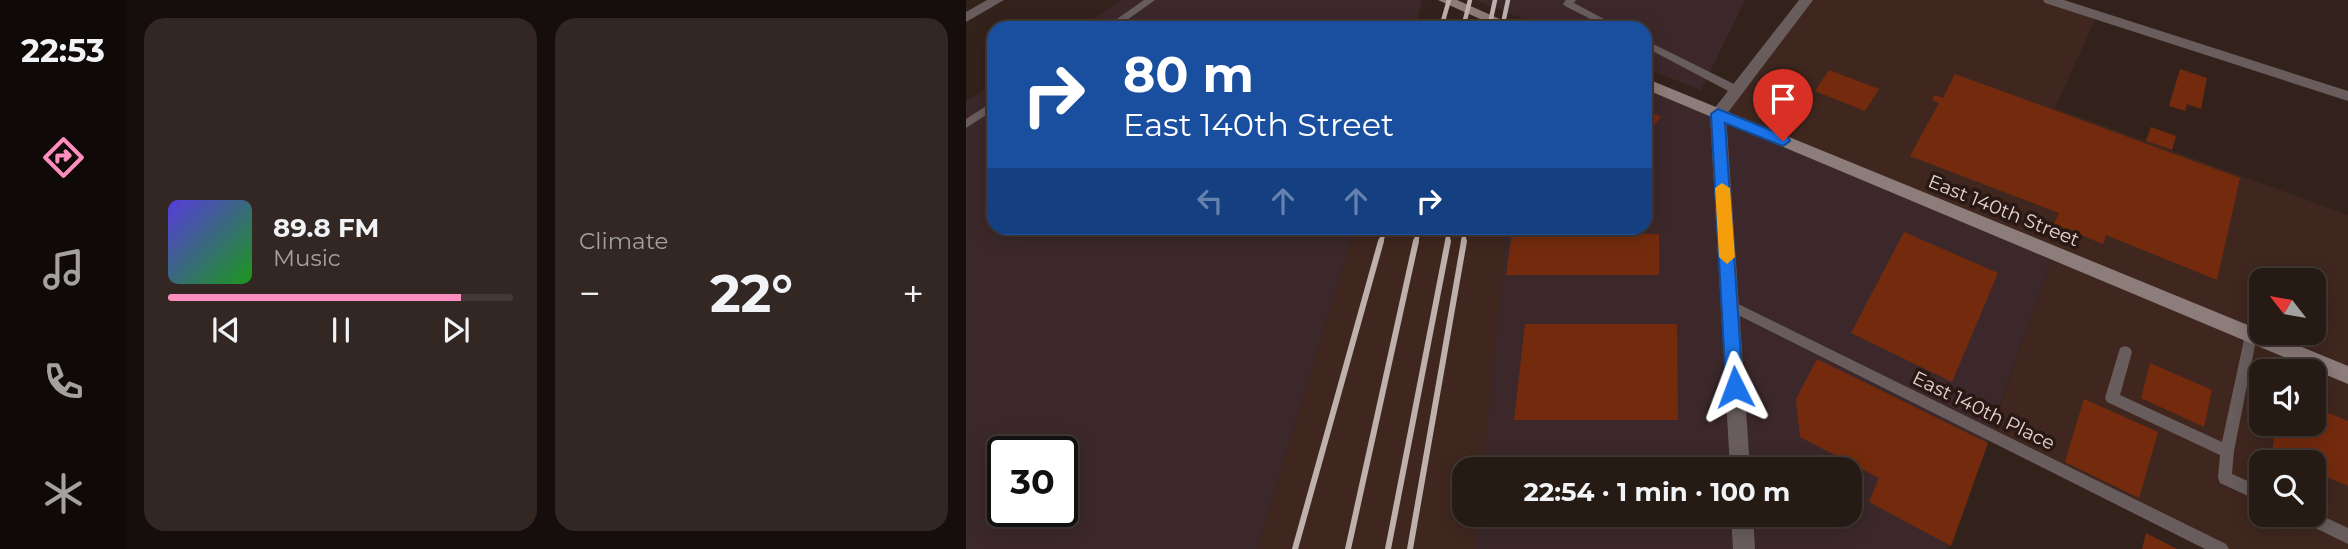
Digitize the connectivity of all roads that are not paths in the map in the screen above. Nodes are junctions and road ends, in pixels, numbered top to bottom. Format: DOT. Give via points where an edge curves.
graph roads {
  1 [pos="997,0"];
  2 [pos="1150,0"];
  3 [pos="1445,0"];
  4 [pos="1571,0"];
  5 [pos="1806,0"];
  6 [pos="2050,0"];
  7 [pos="966,18"];
  8 [pos="1119,21"];
  9 [pos="1496,21"];
  10 [pos="1602,21"];
  11 [pos="1652,47"];
  12 [pos="1652,86"];
  13 [pos="1736,90"];
  14 [pos="2348,96"];
  15 [pos="987,110"];
  16 [pos="1718,114"];
  17 [pos="966,124"];
  18 [pos="1730,305"];
  19 [pos="2249,334"];
  20 [pos="2249,345"];
  21 [pos="2275,345"];
  22 [pos="2125,352"];
  23 [pos="2348,375"];
  24 [pos="2227,451"];
  25 [pos="1739,457"];
  26 [pos="2249,489"];
  27 [pos="2326,525"];
  28 [pos="1743,527"];
  29 [pos="2348,536"];
  30 [pos="1744,549"];
  31 [pos="2221,549"];
  1 -- 7 [label="street"];
  2 -- 8 [label="lane"];
  3 -- 9 [label="street"];
  4 -- 10 [label="lane" via="1568,4"];
  5 -- 13 [label="street"];
  6 -- 14 [label="street"];
  11 -- 13 [label="lane"];
  12 -- 16 [label="street, East 140th Street"];
  13 -- 16 [label="street"];
  15 -- 17 [label="lane"];
  16 -- 18 [label="street"];
  16 -- 19 [label="street, East 140th Street"];
  18 -- 25 [label="street"];
  18 -- 31 [label="lane, East 140th Place"];
  20 -- 24 [label="lane"];
  21 -- 23 [label="street, East 140th Street"];
  22 -- 24 [label="lane" via="2112,398"];
  24 -- 26 [label="lane" via="2225,478"];
  27 -- 29 [label="lane"];
  28 -- 30 [label="street"];
}
